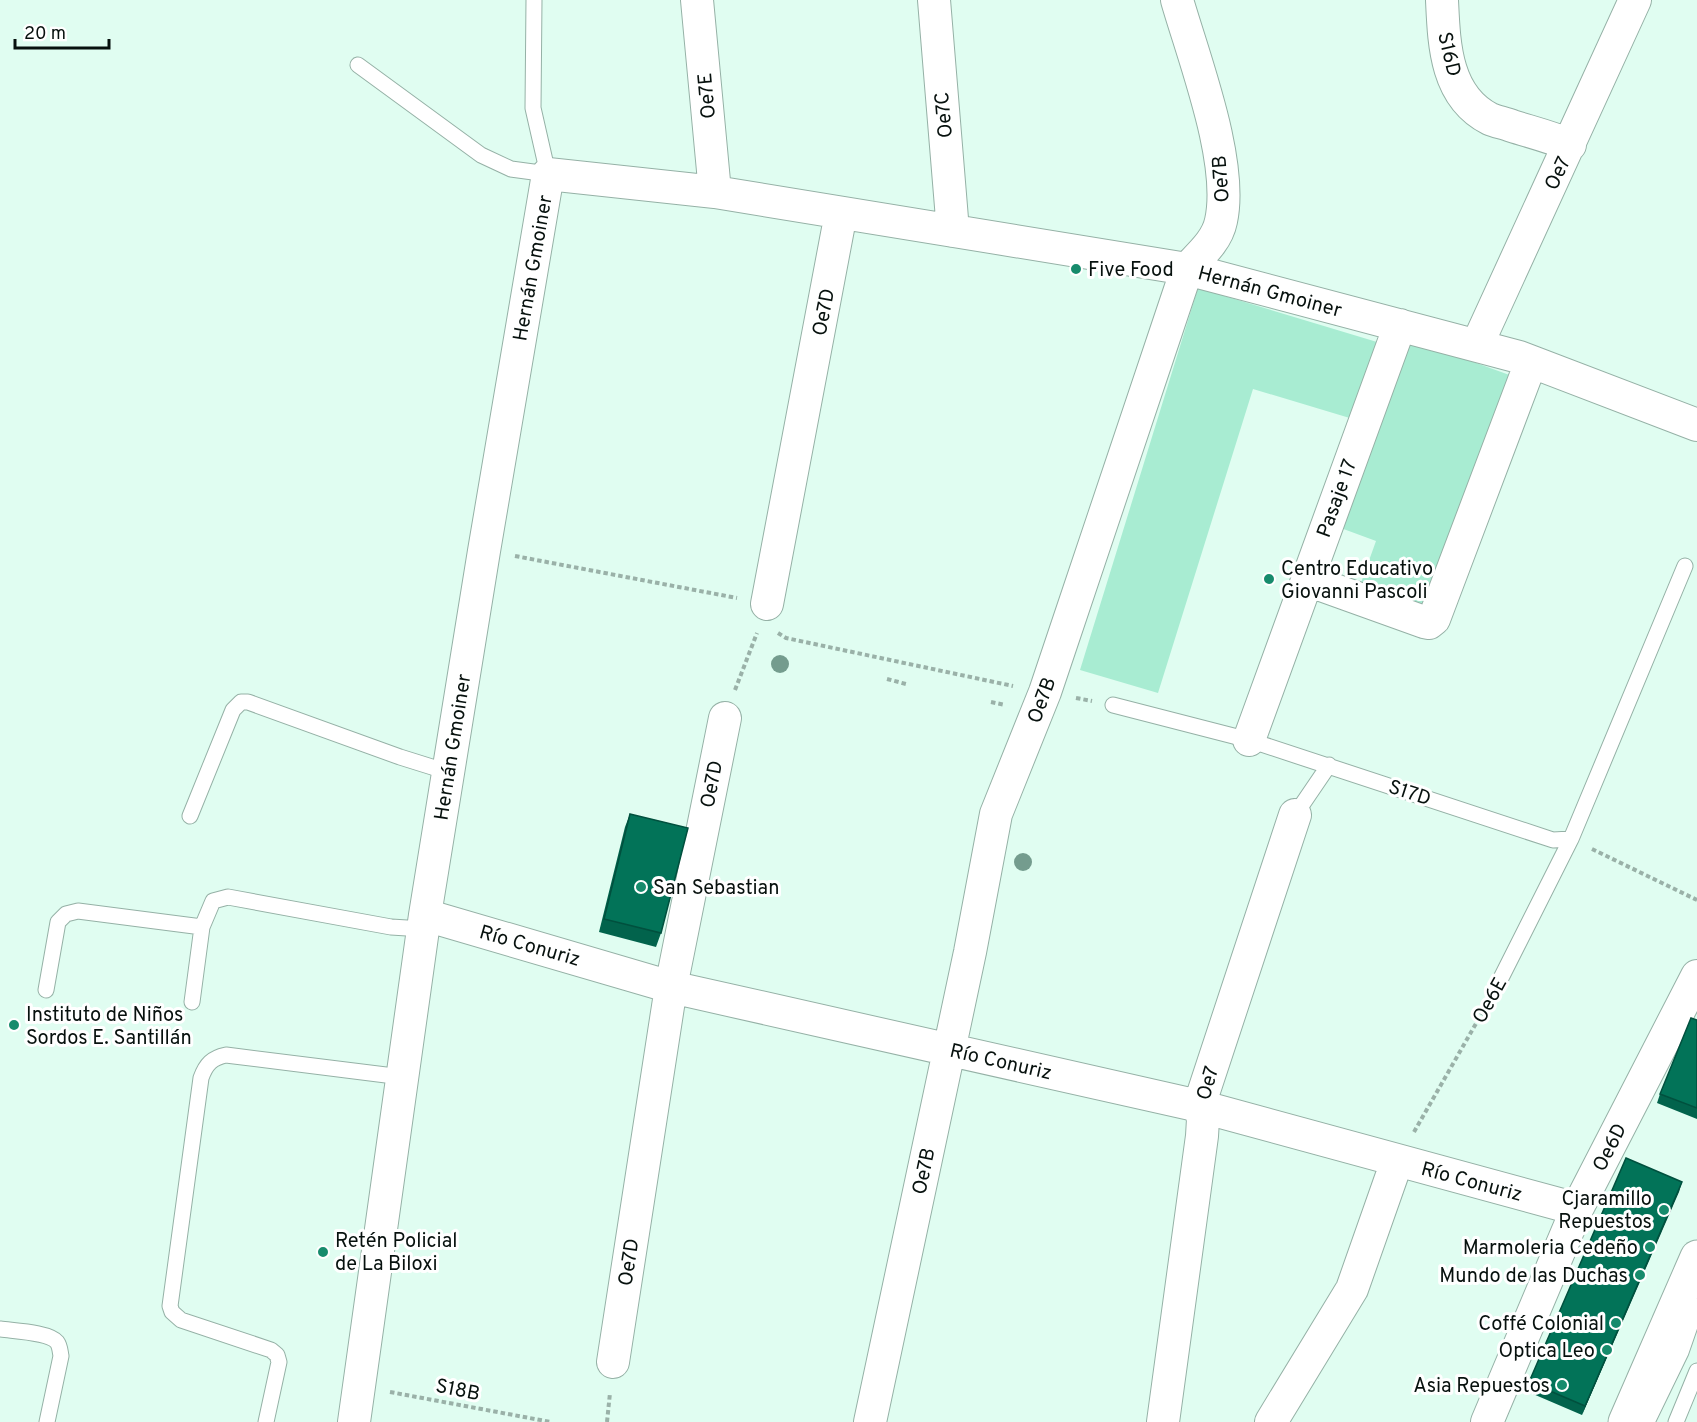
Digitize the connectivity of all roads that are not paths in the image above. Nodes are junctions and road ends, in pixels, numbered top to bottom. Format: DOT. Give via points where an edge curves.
graph roads {
  1 [pos="534,0"];
  2 [pos="698,0"];
  3 [pos="934,0"];
  4 [pos="1177,0"];
  5 [pos="1442,0"];
  6 [pos="1635,0"];
  7 [pos="358,65"];
  8 [pos="1570,145"];
  9 [pos="548,174"];
  10 [pos="715,192"];
  11 [pos="841,213"];
  12 [pos="952,231"];
  13 [pos="1187,269"];
  14 [pos="1400,325"];
  15 [pos="1477,345"];
  16 [pos="1531,362"];
  17 [pos="1697,425"];
  18 [pos="1685,566"];
  19 [pos="1307,580"];
  20 [pos="767,604"];
  21 [pos="1113,705"];
  22 [pos="724,718"];
  23 [pos="1249,740"];
  24 [pos="1329,765"];
  25 [pos="448,772"];
  26 [pos="1295,815"];
  27 [pos="190,816"];
  28 [pos="1571,839"];
  29 [pos="424,922"];
  30 [pos="202,927"];
  31 [pos="1697,976"];
  32 [pos="1497,986"];
  33 [pos="671,987"];
  34 [pos="46,990"];
  35 [pos="192,1002"];
  36 [pos="948,1049"];
  37 [pos="402,1077"];
  38 [pos="1198,1106"];
  39 [pos="1397,1161"];
  40 [pos="1577,1209"];
  41 [pos="1697,1257"];
  42 [pos="1697,1306"];
  43 [pos="0,1329"];
  44 [pos="613,1362"];
  45 [pos="1697,1371"];
  46 [pos="47,1422"];
  47 [pos="266,1422"];
  48 [pos="354,1422"];
  49 [pos="870,1422"];
  50 [pos="1163,1422"];
  51 [pos="1271,1422"];
  52 [pos="1487,1422"];
  53 [pos="1625,1422"];
  54 [pos="1647,1422"];
  55 [pos="1676,1422"];
  1 -- 9 [label="lane" via="533,108"];
  2 -- 10 [label="street, Oe7E"];
  3 -- 12 [label="street, Oe7C"];
  4 -- 13 [label="street, Oe7B" via="1215,129 1224,186 1221,222 1209,246"];
  5 -- 8 [label="street, S16D" via="1448,63 1468,102 1490,118"];
  6 -- 8 [label="street, Oe7"];
  7 -- 9 [label="lane" via="481,155 511,169"];
  8 -- 15 [label="street, Oe7"];
  9 -- 10 [label="street, Hernán Gmoiner"];
  9 -- 25 [label="street, Hernán Gmoiner"];
  10 -- 11 [label="street, Hernán Gmoiner"];
  11 -- 12 [label="street, Hernán Gmoiner"];
  11 -- 20 [label="street, Oe7D"];
  12 -- 13 [label="street, Hernán Gmoiner"];
  13 -- 14 [label="street, Hernán Gmoiner"];
  13 -- 36 [label="street, Oe7B" via="1045,692 996,814"];
  14 -- 15 [label="street, Hernán Gmoiner"];
  14 -- 19 [label="street, Pasaje 17"];
  15 -- 16 [label="street, Hernán Gmoiner"];
  16 -- 17 [label="street, Hernán Gmoiner"];
  16 -- 19 [label="street" via="1430,623"];
  18 -- 28 [label="lane, Oe6E"];
  19 -- 23 [label="street, Pasaje 17"];
  21 -- 23 [label="lane, S17D"];
  22 -- 33 [label="street, Oe7D"];
  23 -- 24 [label="lane, S17D"];
  24 -- 26 [label="lane, Oe7"];
  24 -- 28 [label="lane, S17D" via="1553,840"];
  25 -- 27 [label="lane" via="241,702 232,710"];
  25 -- 29 [label="street, Hernán Gmoiner"];
  26 -- 38 [label="street, Oe7"];
  28 -- 32 [label="lane, Oe6E"];
  29 -- 30 [label="lane" via="391,927 228,897 213,901"];
  29 -- 33 [label="street, Río Conuriz"];
  29 -- 37 [label="street, Hernán Gmoiner"];
  30 -- 34 [label="lane" via="78,911 66,914 58,922"];
  30 -- 35 [label="lane"];
  31 -- 40 [label="street, Oe6D"];
  33 -- 36 [label="street, Río Conuriz"];
  33 -- 44 [label="street, Oe7D"];
  36 -- 38 [label="street, Río Conuriz"];
  36 -- 49 [label="street, Oe7B"];
  37 -- 47 [label="lane" via="226,1055 215,1057 205,1066 170,1306 181,1320 277,1355 279,1362"];
  37 -- 48 [label="street, Hernán Gmoiner"];
  38 -- 39 [label="street, Río Conuriz"];
  38 -- 50 [label="street, Oe7" via="1203,1119 1202,1136"];
  39 -- 40 [label="street, Río Conuriz"];
  39 -- 51 [label="street" via="1352,1289"];
  40 -- 52 [label="street, Oe6D"];
  41 -- 53 [label="main road"];
  42 -- 54 [label="lane" via="1681,1352"];
  43 -- 46 [label="lane" via="48,1336 60,1347"];
  45 -- 55 [label="lane"];
}
